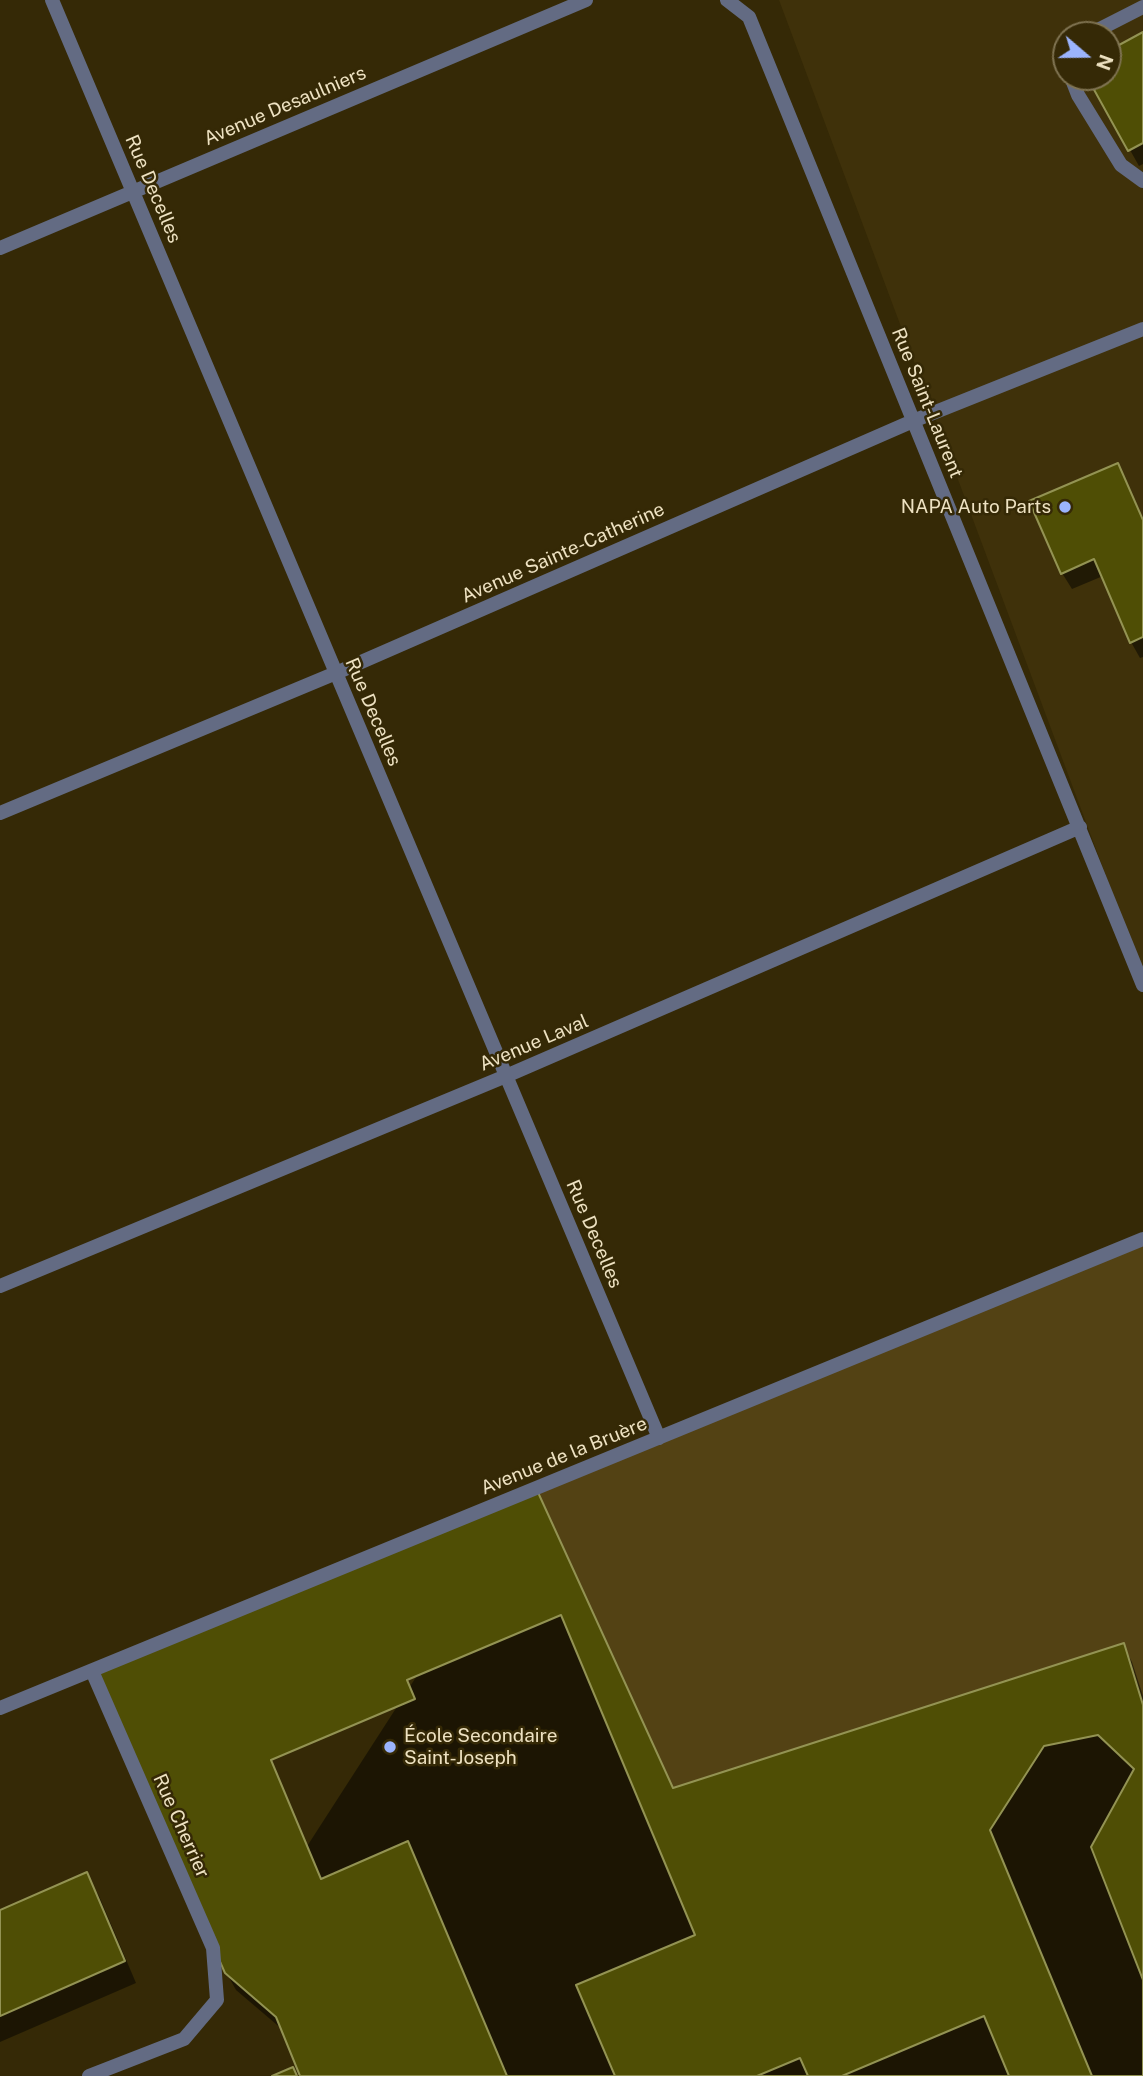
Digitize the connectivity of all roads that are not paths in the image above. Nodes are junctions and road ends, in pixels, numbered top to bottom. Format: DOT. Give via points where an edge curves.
graph roads {
  1 [pos="52,0"];
  2 [pos="586,0"];
  3 [pos="727,0"];
  4 [pos="1143,7"];
  5 [pos="1116,21"];
  6 [pos="1076,91"];
  7 [pos="1143,181"];
  8 [pos="133,192"];
  9 [pos="0,248"];
  10 [pos="1143,329"];
  11 [pos="913,421"];
  12 [pos="336,673"];
  13 [pos="0,813"];
  14 [pos="1080,828"];
  15 [pos="1143,985"];
  16 [pos="506,1076"];
  17 [pos="1143,1239"];
  18 [pos="0,1286"];
  19 [pos="659,1438"];
  20 [pos="92,1671"];
  21 [pos="0,1708"];
  22 [pos="89,2076"];
  1 -- 8 [label="street, Rue Decelles"];
  2 -- 8 [label="street, Avenue Desaulniers"];
  3 -- 11 [label="street, Rue Saint-Laurent" via="749,17"];
  4 -- 5 [label="street"];
  6 -- 7 [label="street" via="1122,165"];
  8 -- 9 [label="street, Avenue Desaulniers"];
  8 -- 12 [label="street, Rue Decelles"];
  10 -- 11 [label="street, Avenue Sainte-Catherine"];
  11 -- 12 [label="street, Avenue Sainte-Catherine"];
  11 -- 14 [label="street, Rue Saint-Laurent"];
  12 -- 13 [label="street, Avenue Sainte-Catherine"];
  12 -- 16 [label="street, Rue Decelles"];
  14 -- 15 [label="street, Rue Saint-Laurent"];
  14 -- 16 [label="street, Avenue Laval"];
  16 -- 18 [label="street, Avenue Laval"];
  16 -- 19 [label="street, Rue Decelles"];
  17 -- 19 [label="street, Avenue de la Bruère"];
  19 -- 20 [label="street, Avenue de la Bruère"];
  20 -- 21 [label="street, Avenue de la Bruère"];
  20 -- 22 [label="street, Rue Cherrier" via="213,1948 217,2000 184,2039"];
}
